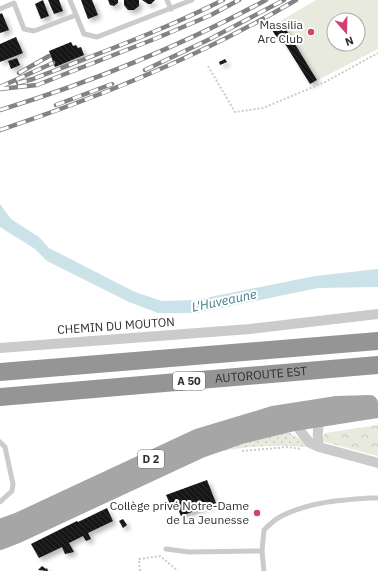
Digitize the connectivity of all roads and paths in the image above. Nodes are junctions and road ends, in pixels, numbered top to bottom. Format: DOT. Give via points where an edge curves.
graph roads {
  1 [pos="70,0"];
  2 [pos="167,0"];
  3 [pos="192,0"];
  4 [pos="170,9"];
  5 [pos="0,10"];
  6 [pos="76,15"];
  7 [pos="378,53"];
  8 [pos="208,66"];
  9 [pos="378,314"];
  10 [pos="378,341"];
  11 [pos="0,348"];
  12 [pos="378,365"];
  13 [pos="0,372"];
  14 [pos="0,397"];
  15 [pos="378,403"];
  16 [pos="378,410"];
  17 [pos="320,419"];
  18 [pos="294,423"];
  19 [pos="0,442"];
  20 [pos="318,447"];
  21 [pos="307,450"];
  22 [pos="235,452"];
  23 [pos="378,463"];
  24 [pos="378,498"];
  25 [pos="0,502"];
  26 [pos="0,527"];
  27 [pos="0,542"];
  28 [pos="166,549"];
  29 [pos="262,551"];
  30 [pos="140,571"];
  31 [pos="178,571"];
  32 [pos="264,571"];
  1 -- 6 [label="lane"];
  2 -- 4 [label="lane"];
  3 -- 4 [label="lane"];
  4 -- 6 [label="lane" via="97,38 84,34"];
  5 -- 6 [label="lane" via="14,4 24,29 34,31"];
  7 -- 8 [label="path" via="325,82 263,108 235,112"];
  9 -- 11 [label="street, CHEMIN DU MOUTON" via="250,329"];
  10 -- 13 [label="highway, AUTOROUTE EST / A 50"];
  12 -- 14 [label="highway, AUTOROUTE EST / A 50"];
  15 -- 26 [label="main road, D 2" via="337,404 273,414 197,437"];
  16 -- 17 [label="main road, D 2"];
  17 -- 18 [label="main road, D 2"];
  17 -- 20 [label="street" via="317,426"];
  18 -- 20 [label="street" via="310,443"];
  18 -- 27 [label="main road, D 2" via="240,436 201,450"];
  19 -- 25 [label="lane" via="5,446 13,484 12,491"];
  20 -- 23 [label="street"];
  21 -- 22 [label="path" via="288,447"];
  24 -- 29 [label="lane" via="313,505 277,518 264,530"];
  28 -- 29 [label="lane" via="189,552"];
  29 -- 32 [label="lane"];
  30 -- 31 [label="path" via="139,559 160,556"];
}
